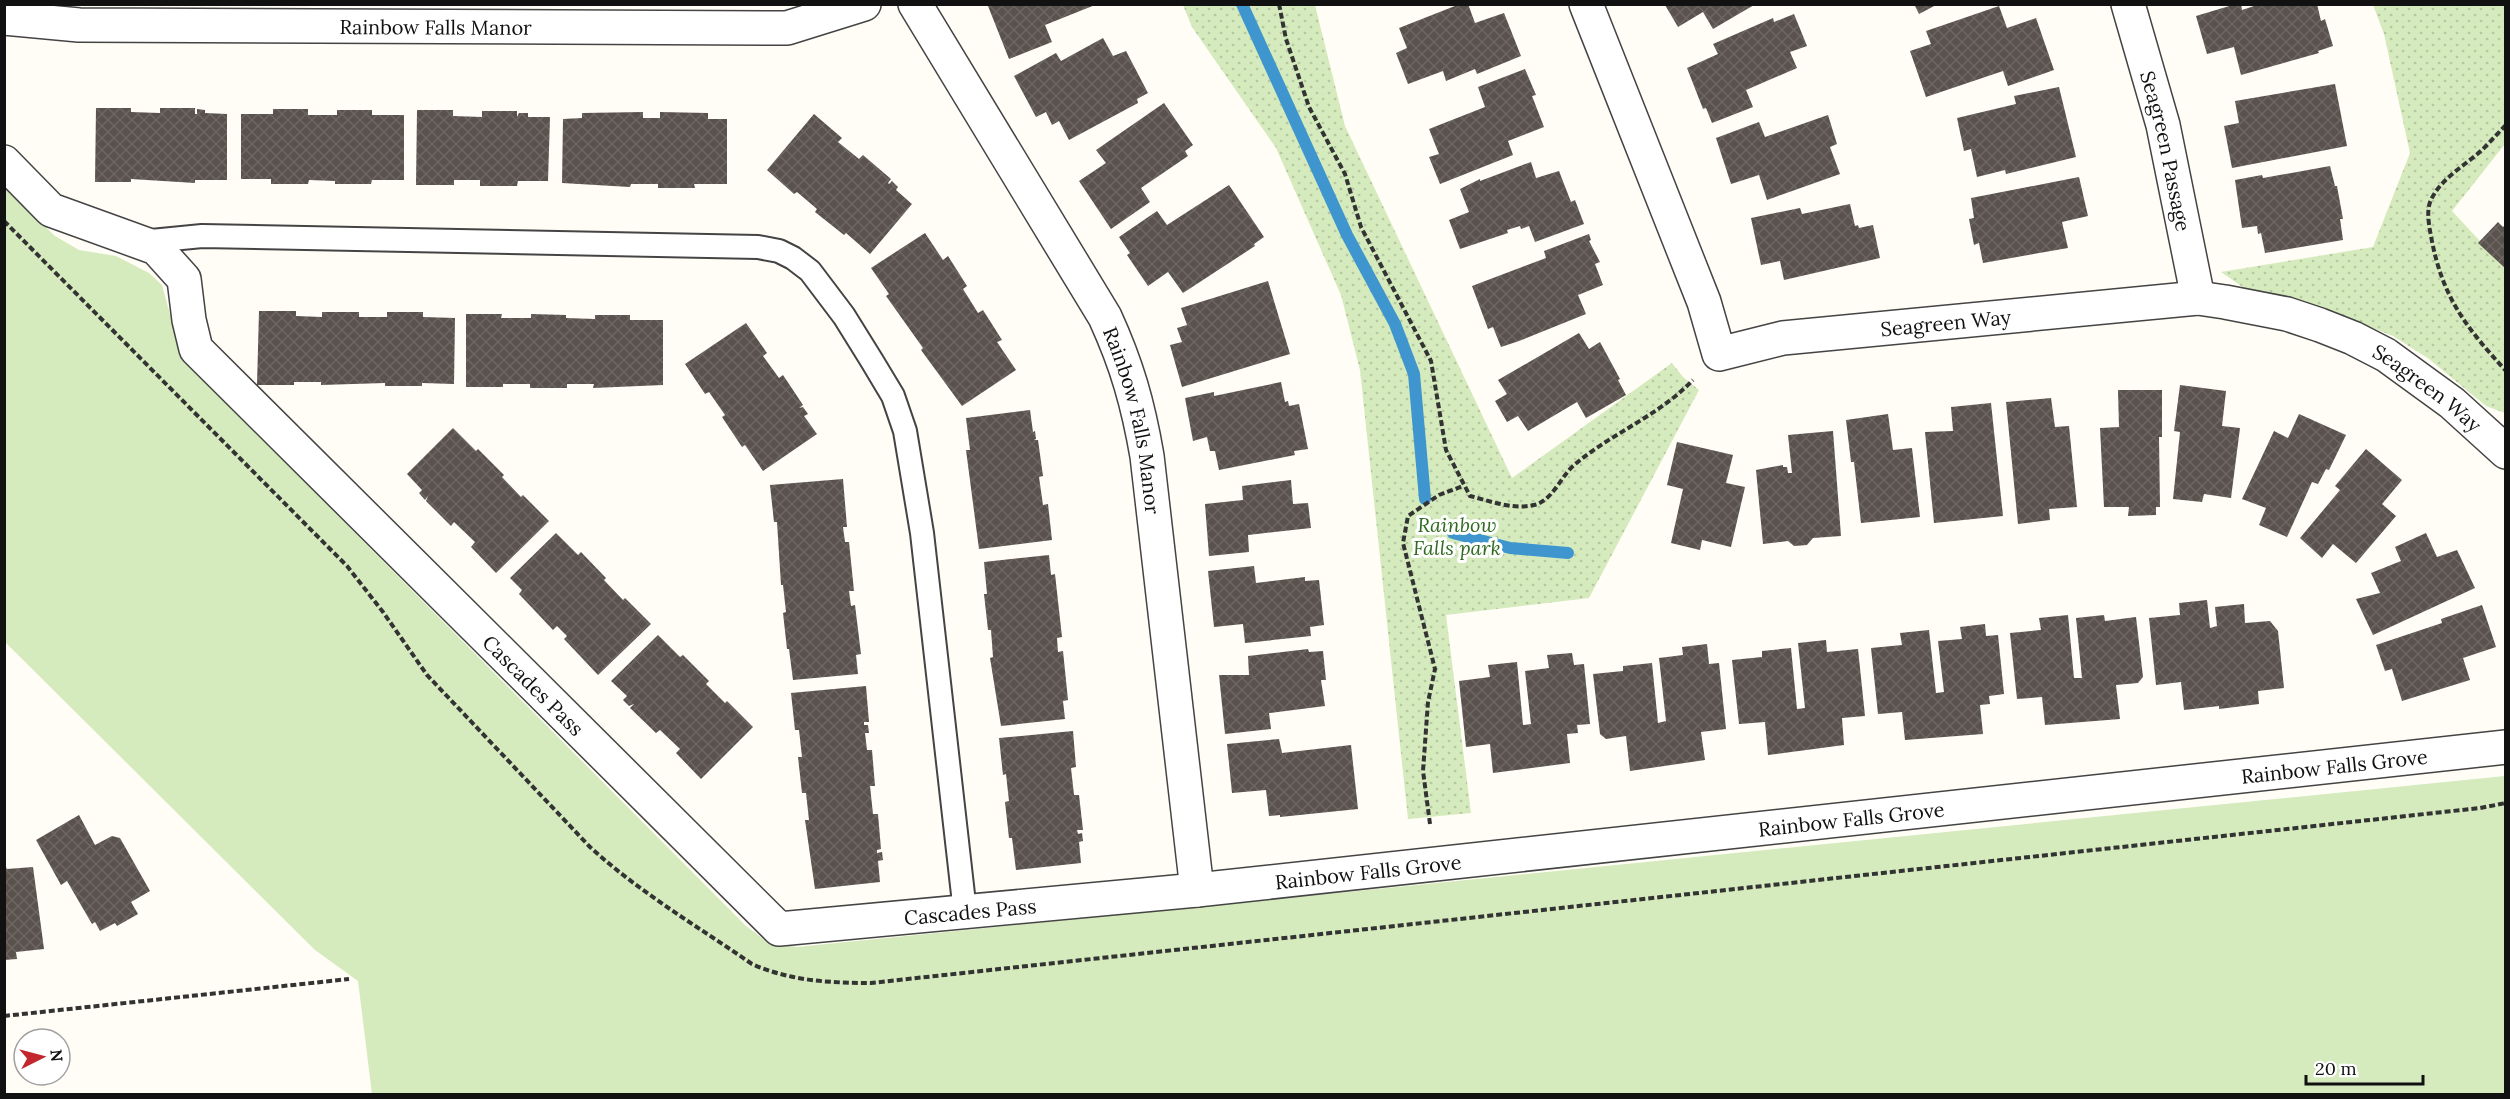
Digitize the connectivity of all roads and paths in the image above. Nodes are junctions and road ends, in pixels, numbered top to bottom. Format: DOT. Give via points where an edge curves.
graph roads {
  1 [pos="864,4"];
  2 [pos="915,4"];
  3 [pos="1279,4"];
  4 [pos="1586,4"];
  5 [pos="2128,4"];
  6 [pos="4,18"];
  7 [pos="2505,125"];
  8 [pos="4,162"];
  9 [pos="139,242"];
  10 [pos="2199,298"];
  11 [pos="2505,371"];
  12 [pos="1693,380"];
  13 [pos="2505,452"];
  14 [pos="1463,486"];
  15 [pos="2505,747"];
  16 [pos="1430,824"];
  17 [pos="1197,890"];
  18 [pos="966,912"];
  19 [pos="349,979"];
  20 [pos="4,1016"];
  1 -- 6 [label="street, Rainbow Falls Manor" via="787,28 79,25"];
  2 -- 17 [label="street, Rainbow Falls Manor" via="1106,317 1125,361 1148,456"];
  3 -- 14 [label="path" via="1286,39 1309,106 1345,174 1361,227 1431,360 1446,450"];
  4 -- 10 [label="street, Seagreen Way" via="1704,302 1719,354 1784,338"];
  5 -- 10 [label="street, Seagreen Passage" via="2163,125"];
  7 -- 11 [label="path" via="2439,186 2429,202 2429,224 2435,257 2451,301"];
  8 -- 9 [label="street, Cascades Pass" via="51,210"];
  9 -- 18 [label="street, Cascades Pass" via="156,248 184,279 196,349 778,929"];
  9 -- 18 [label="lane" via="202,236 758,247 786,254 810,271 872,360 893,396 905,431 922,533"];
  10 -- 13 [label="street, Seagreen Way" via="2288,314 2353,338 2419,377"];
  12 -- 14 [label="path" via="1676,397 1571,467 1548,497 1535,505 1512,506 1470,496"];
  14 -- 16 [label="path" via="1439,495 1408,516 1403,543 1435,669 1428,702 1423,771"];
  15 -- 17 [label="street, Rainbow Falls Grove"];
  17 -- 18 [label="street, Cascades Pass"];
  19 -- 20 [label="path"];
}
